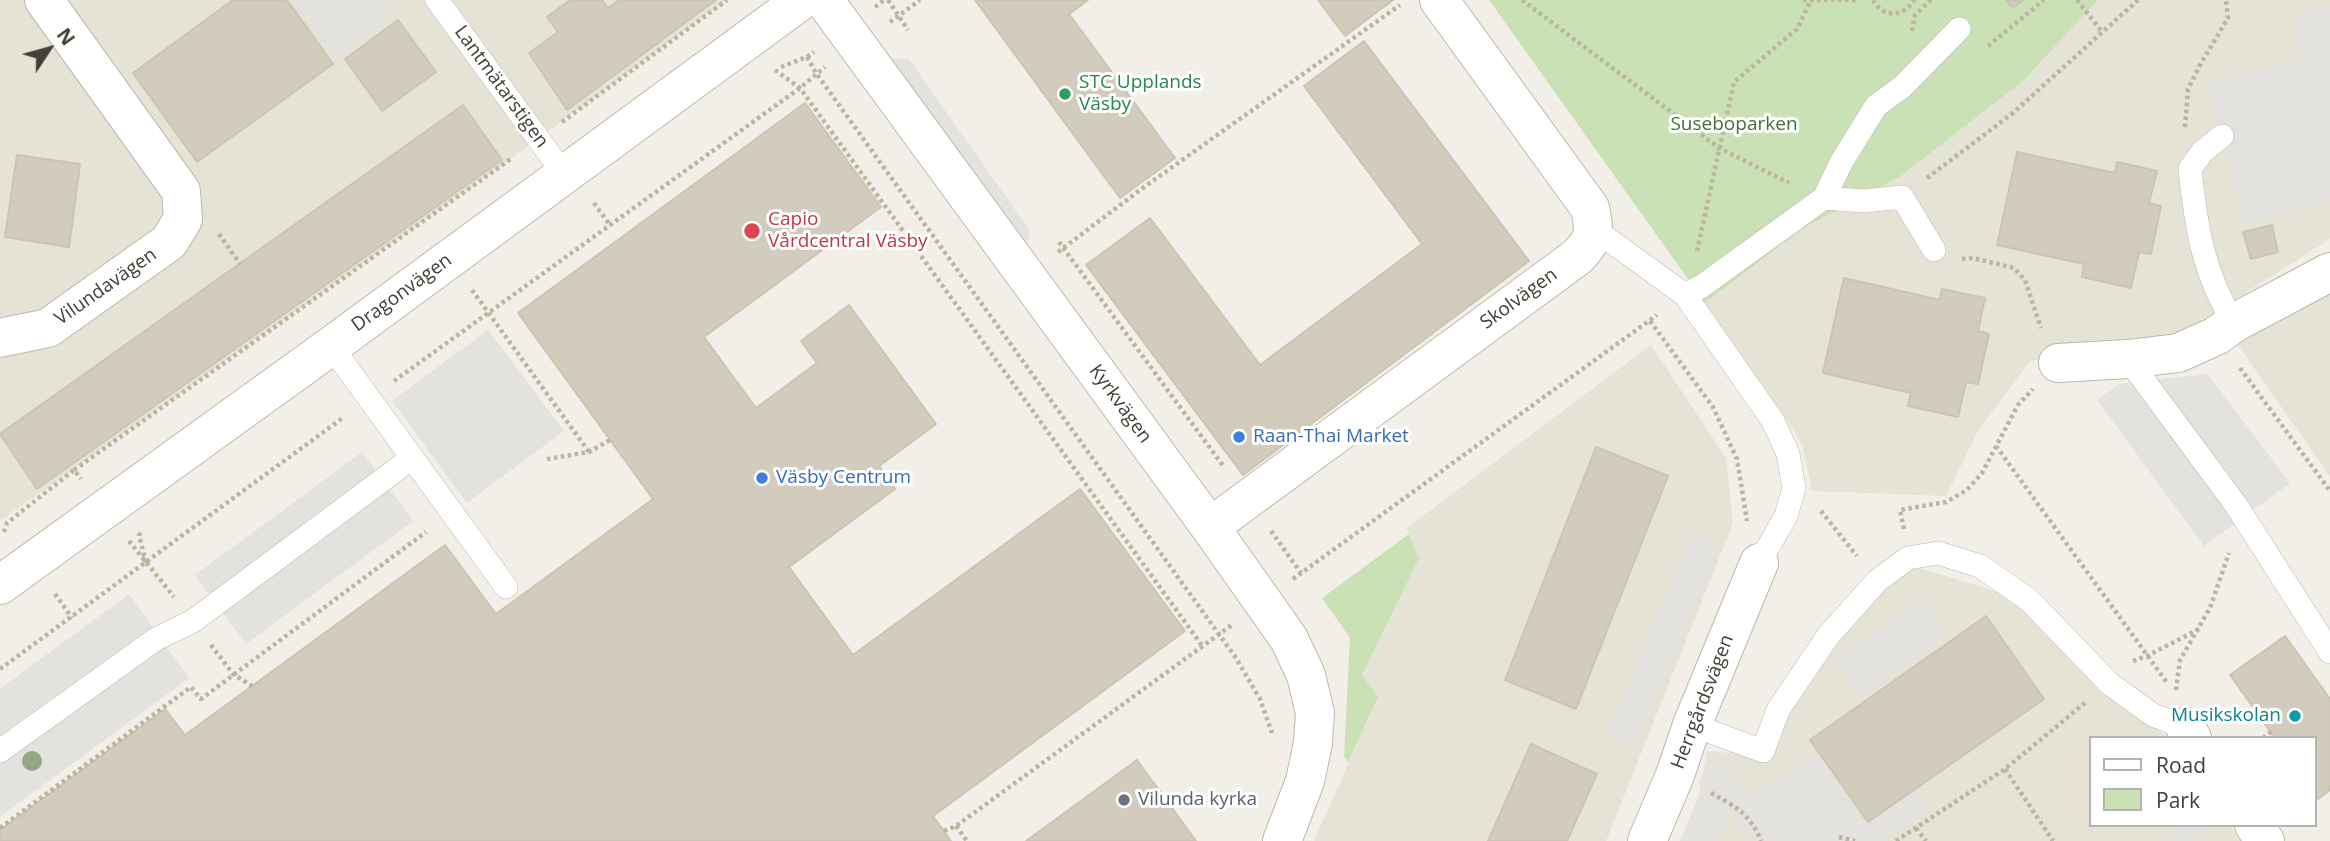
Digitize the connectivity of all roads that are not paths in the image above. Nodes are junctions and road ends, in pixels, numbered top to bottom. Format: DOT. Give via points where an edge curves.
graph roads {
  1 [pos="44,0"];
  2 [pos="802,0"];
  3 [pos="824,0"];
  4 [pos="1439,0"];
  5 [pos="445,3"];
  6 [pos="1959,29"];
  7 [pos="2222,136"];
  8 [pos="564,174"];
  9 [pos="1824,198"];
  10 [pos="1594,229"];
  11 [pos="1942,254"];
  12 [pos="2330,272"];
  13 [pos="1694,290"];
  14 [pos="2225,329"];
  15 [pos="0,338"];
  16 [pos="331,345"];
  17 [pos="2128,359"];
  18 [pos="2058,363"];
  19 [pos="412,458"];
  20 [pos="1210,527"];
  21 [pos="1759,563"];
  22 [pos="0,584"];
  23 [pos="506,587"];
  24 [pos="2330,652"];
  25 [pos="1692,724"];
  26 [pos="2189,733"];
  27 [pos="0,751"];
  28 [pos="1282,841"];
  29 [pos="1647,841"];
  1 -- 15 [label="street, Vilundavägen" via="181,191 183,219 169,242 48,328"];
  2 -- 8 [label="street, Dragonvägen"];
  3 -- 20 [label="street, Kyrkvägen"];
  4 -- 10 [label="street" via="1590,208"];
  5 -- 8 [label="lane, Lantmätarstigen" via="546,133"];
  6 -- 9 [label="lane" via="1902,87 1876,106"];
  7 -- 14 [label="lane" via="2190,169 2196,228"];
  8 -- 16 [label="street, Dragonvägen"];
  9 -- 11 [label="lane" via="1864,201 1902,197"];
  9 -- 13 [label="lane"];
  10 -- 13 [label="lane"];
  10 -- 20 [label="street, Skolvägen" via="1589,244 1577,257"];
  12 -- 14 [label="street"];
  13 -- 21 [label="lane" via="1788,454 1794,488 1787,516"];
  14 -- 17 [label="street" via="2178,353"];
  16 -- 19 [label="lane"];
  16 -- 22 [label="street, Dragonvägen"];
  17 -- 18 [label="street"];
  17 -- 24 [label="lane" via="2235,505"];
  19 -- 23 [label="lane"];
  19 -- 27 [label="lane" via="193,621 156,639"];
  20 -- 28 [label="street, Kyrkvägen" via="1289,639 1306,675 1315,713 1305,780"];
  21 -- 25 [label="street, Herrgårdsvägen"];
  25 -- 26 [label="lane" via="1763,751 1778,710 1828,636 1877,581 1908,558 1938,553 1980,566 2029,600 2110,684 2153,715"];
  25 -- 29 [label="street, Herrgårdsvägen"];
}
